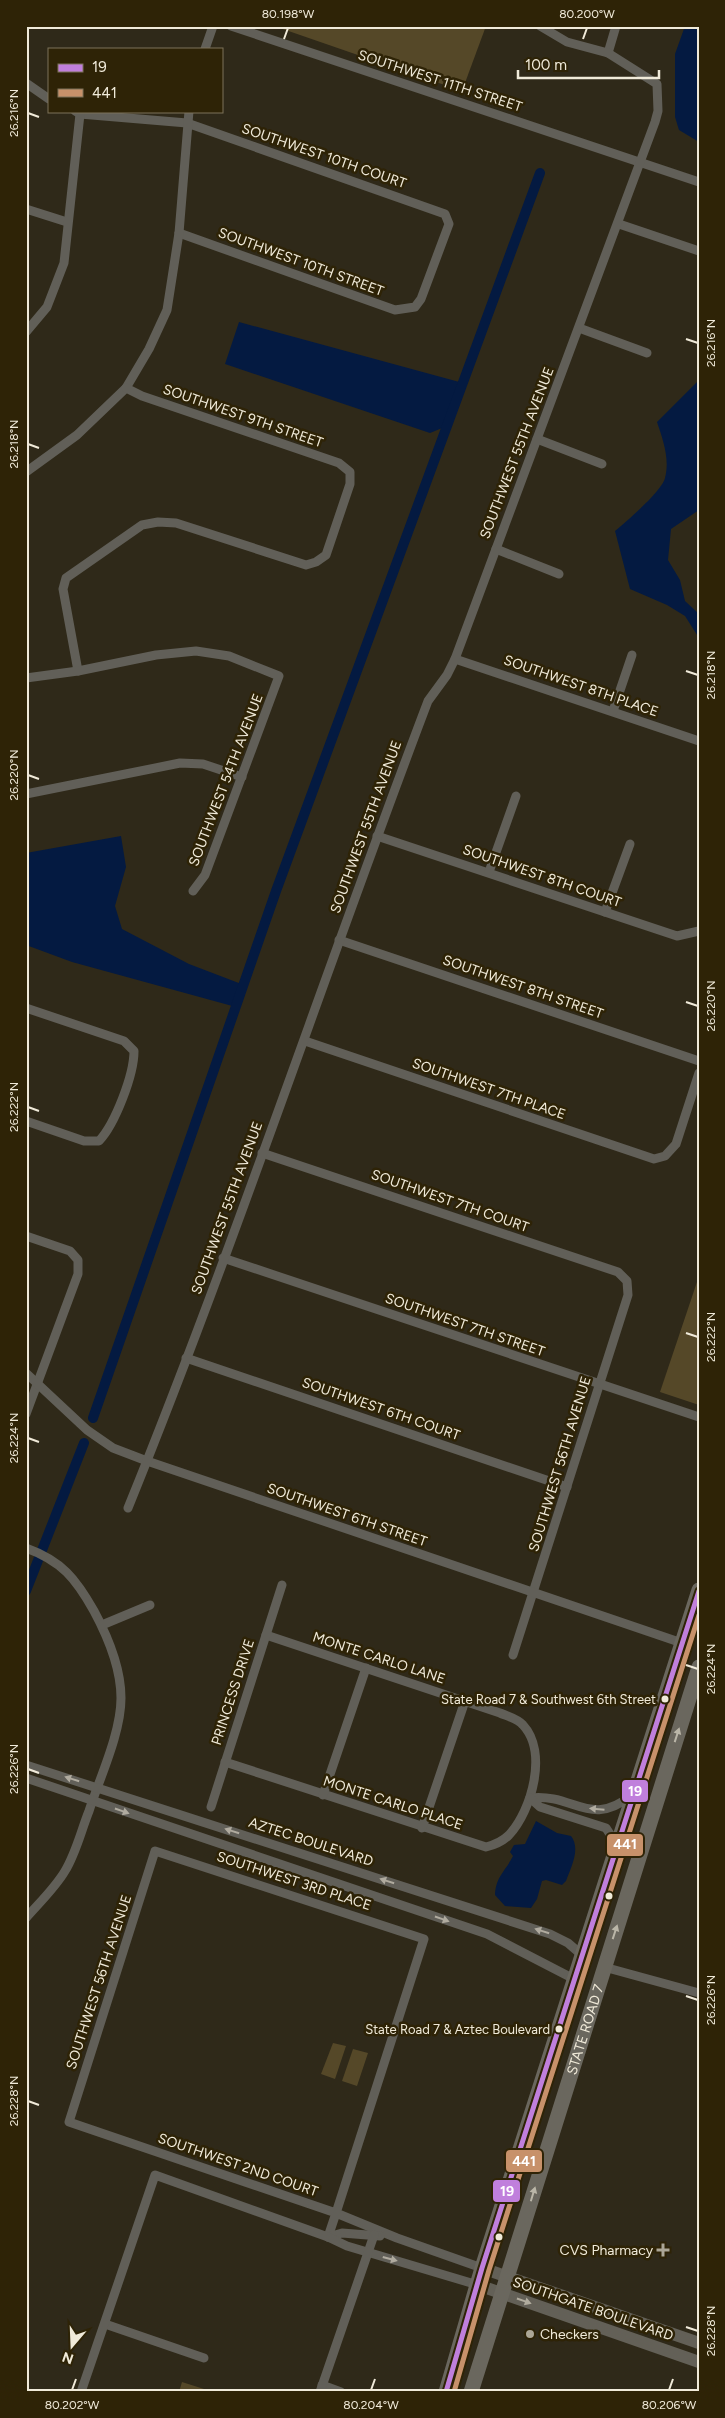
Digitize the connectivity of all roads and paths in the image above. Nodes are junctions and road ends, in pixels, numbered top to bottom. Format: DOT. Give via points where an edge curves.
graph roads {
  1 [pos="213,26"];
  2 [pos="231,26"];
  3 [pos="540,26"];
  4 [pos="616,26"];
  5 [pos="205,48"];
  6 [pos="608,52"];
  7 [pos="26,83"];
  8 [pos="48,98"];
  9 [pos="78,112"];
  10 [pos="189,112"];
  11 [pos="188,123"];
  12 [pos="641,162"];
  13 [pos="699,182"];
  14 [pos="26,209"];
  15 [pos="67,222"];
  16 [pos="619,224"];
  17 [pos="179,233"];
  18 [pos="699,251"];
  19 [pos="414,307"];
  20 [pos="579,328"];
  21 [pos="26,332"];
  22 [pos="647,353"];
  23 [pos="126,388"];
  24 [pos="536,439"];
  25 [pos="602,464"];
  26 [pos="26,472"];
  27 [pos="496,549"];
  28 [pos="559,574"];
  29 [pos="632,655"];
  30 [pos="455,659"];
  31 [pos="78,671"];
  32 [pos="26,678"];
  33 [pos="613,711"];
  34 [pos="699,741"];
  35 [pos="242,777"];
  36 [pos="26,794"];
  37 [pos="516,796"];
  38 [pos="377,836"];
  39 [pos="630,844"];
  40 [pos="489,872"];
  41 [pos="193,892"];
  42 [pos="605,912"];
  43 [pos="699,931"];
  44 [pos="339,940"];
  45 [pos="26,1008"];
  46 [pos="305,1041"];
  47 [pos="699,1061"];
  48 [pos="699,1072"];
  49 [pos="26,1121"];
  50 [pos="262,1152"];
  51 [pos="26,1236"];
  52 [pos="223,1258"];
  53 [pos="627,1281"];
  54 [pos="186,1358"];
  55 [pos="26,1373"];
  56 [pos="38,1383"];
  57 [pos="599,1385"];
  58 [pos="26,1414"];
  59 [pos="699,1417"];
  60 [pos="146,1461"];
  61 [pos="567,1487"];
  62 [pos="128,1508"];
  63 [pos="29,1550"];
  64 [pos="282,1585"];
  65 [pos="699,1590"];
  66 [pos="534,1594"];
  67 [pos="150,1605"];
  68 [pos="102,1626"];
  69 [pos="266,1635"];
  70 [pos="682,1643"];
  71 [pos="513,1655"];
  72 [pos="699,1667"];
  73 [pos="366,1668"];
  74 [pos="692,1688"];
  75 [pos="465,1701"];
  76 [pos="225,1762"];
  77 [pos="26,1764"];
  78 [pos="26,1778"];
  79 [pos="97,1787"];
  80 [pos="634,1793"];
  81 [pos="323,1794"];
  82 [pos="530,1798"];
  83 [pos="92,1800"];
  84 [pos="211,1807"];
  85 [pos="168,1810"];
  86 [pos="164,1825"];
  87 [pos="422,1828"];
  88 [pos="617,1845"];
  89 [pos="155,1850"];
  90 [pos="27,1916"];
  91 [pos="593,1921"];
  92 [pos="583,1956"];
  93 [pos="604,1967"];
  94 [pos="574,1979"];
  95 [pos="699,1994"];
  96 [pos="590,2012"];
  97 [pos="69,2122"];
  98 [pos="336,2213"];
  99 [pos="374,2235"];
  100 [pos="328,2237"];
  101 [pos="397,2238"];
  102 [pos="368,2253"];
  103 [pos="482,2268"];
  104 [pos="507,2278"];
  105 [pos="478,2285"];
  106 [pos="501,2293"];
  107 [pos="105,2324"];
  108 [pos="699,2343"];
  109 [pos="204,2358"];
  110 [pos="699,2362"];
  111 [pos="321,2388"];
  112 [pos="81,2392"];
  113 [pos="341,2392"];
  114 [pos="446,2392"];
  115 [pos="471,2392"];
  1 -- 5 [label="street"];
  2 -- 12 [label="street, SOUTHWEST 11TH STREET"];
  3 -- 6 [label="street" via="567,42"];
  4 -- 6 [label="street"];
  6 -- 12 [label="street" via="657,84 658,111"];
  7 -- 8 [label="street"];
  9 -- 11 [label="street, SOUTHWEST 10TH COURT"];
  9 -- 15 [label="street"];
  10 -- 11 [label="street"];
  11 -- 17 [label="street"];
  11 -- 19 [label="street, SOUTHWEST 10TH COURT" via="445,214 449,224 421,299"];
  12 -- 13 [label="street, SOUTHWEST 11TH STREET"];
  12 -- 16 [label="street, SOUTHWEST 55TH AVENUE"];
  14 -- 15 [label="street"];
  15 -- 21 [label="street" via="64,263 47,307"];
  16 -- 18 [label="street"];
  16 -- 20 [label="street, SOUTHWEST 55TH AVENUE"];
  17 -- 19 [label="street, SOUTHWEST 10TH STREET" via="395,310"];
  17 -- 23 [label="street" via="167,310"];
  20 -- 22 [label="street"];
  20 -- 24 [label="street, SOUTHWEST 55TH AVENUE"];
  23 -- 26 [label="street" via="77,435"];
  23 -- 31 [label="street, SOUTHWEST 9TH STREET" via="339,463 350,472 350,484 326,555 306,565 176,523 142,525 66,578 63,589"];
  24 -- 25 [label="street"];
  24 -- 27 [label="street, SOUTHWEST 55TH AVENUE"];
  27 -- 28 [label="street"];
  27 -- 30 [label="street, SOUTHWEST 55TH AVENUE"];
  29 -- 33 [label="street"];
  30 -- 33 [label="street, SOUTHWEST 8TH PLACE"];
  30 -- 38 [label="street, SOUTHWEST 55TH AVENUE" via="428,701"];
  31 -- 32 [label="street"];
  31 -- 35 [label="street, SOUTHWEST 54TH AVENUE" via="196,650 229,656 280,676"];
  33 -- 34 [label="street, SOUTHWEST 8TH PLACE"];
  35 -- 36 [label="street" via="203,764 180,763"];
  35 -- 41 [label="street, SOUTHWEST 54TH AVENUE" via="205,874"];
  37 -- 40 [label="street"];
  38 -- 40 [label="street, SOUTHWEST 8TH COURT"];
  38 -- 44 [label="street, SOUTHWEST 55TH AVENUE"];
  39 -- 42 [label="street"];
  40 -- 42 [label="street, SOUTHWEST 8TH COURT"];
  42 -- 43 [label="street, SOUTHWEST 8TH COURT" via="677,936"];
  44 -- 46 [label="street, SOUTHWEST 55TH AVENUE"];
  44 -- 47 [label="street, SOUTHWEST 8TH STREET"];
  45 -- 49 [label="street" via="124,1041 134,1052 134,1064 108,1131 99,1141 84,1141"];
  46 -- 48 [label="street, SOUTHWEST 7TH PLACE" via="654,1159 665,1156 676,1144"];
  46 -- 50 [label="street, SOUTHWEST 55TH AVENUE"];
  50 -- 52 [label="street, SOUTHWEST 55TH AVENUE"];
  50 -- 53 [label="street, SOUTHWEST 7TH COURT" via="618,1272"];
  51 -- 56 [label="street" via="70,1251 78,1260 78,1274"];
  52 -- 54 [label="street, SOUTHWEST 55TH AVENUE"];
  52 -- 57 [label="street, SOUTHWEST 7TH STREET"];
  53 -- 57 [label="street, SOUTHWEST 56TH AVENUE" via="628,1295"];
  54 -- 60 [label="street, SOUTHWEST 55TH AVENUE"];
  54 -- 61 [label="street, SOUTHWEST 6TH COURT"];
  55 -- 56 [label="street, SOUTHWEST 6TH STREET"];
  56 -- 58 [label="street"];
  56 -- 60 [label="street, SOUTHWEST 6TH STREET" via="87,1430 113,1448"];
  57 -- 59 [label="street, SOUTHWEST 7TH STREET"];
  57 -- 61 [label="street, SOUTHWEST 56TH AVENUE"];
  60 -- 62 [label="street, SOUTHWEST 55TH AVENUE"];
  60 -- 66 [label="street, SOUTHWEST 6TH STREET"];
  61 -- 66 [label="street, SOUTHWEST 56TH AVENUE"];
  63 -- 68 [label="street" via="55,1562 79,1586"];
  64 -- 69 [label="street, PRINCESS DRIVE"];
  65 -- 70 [label="main road, STATE ROAD 7"];
  66 -- 70 [label="street, SOUTHWEST 6TH STREET"];
  66 -- 71 [label="street, SOUTHWEST 56TH AVENUE"];
  67 -- 68 [label="street"];
  68 -- 79 [label="street" via="118,1672 121,1699 114,1735"];
  69 -- 73 [label="street, MONTE CARLO LANE"];
  69 -- 76 [label="street, PRINCESS DRIVE"];
  70 -- 74 [label="main road" via="692,1658"];
  70 -- 80 [label="main road, STATE ROAD 7"];
  72 -- 74 [label="main road, STATE ROAD 7"];
  73 -- 75 [label="street, MONTE CARLO LANE"];
  73 -- 81 [label="street"];
  93 -- 74 [label="main road, STATE ROAD 7, one-way"];
  75 -- 82 [label="street, MONTE CARLO LANE" via="522,1724 535,1750 535,1780"];
  75 -- 87 [label="street"];
  76 -- 81 [label="street, MONTE CARLO PLACE"];
  76 -- 84 [label="street, PRINCESS DRIVE"];
  79 -- 77 [label="street, AZTEC BOULEVARD, one-way"];
  78 -- 83 [label="street"];
  79 -- 83 [label="street"];
  79 -- 85 [label="street, AZTEC BOULEVARD"];
  80 -- 82 [label="street, one-way" via="607,1810 593,1810 546,1796"];
  80 -- 88 [label="main road, STATE ROAD 7"];
  81 -- 87 [label="street, MONTE CARLO PLACE"];
  82 -- 87 [label="street, MONTE CARLO PLACE" via="525,1812 509,1835 486,1847"];
  82 -- 88 [label="street" via="540,1808 606,1828"];
  83 -- 86 [label="street, one-way"];
  83 -- 90 [label="street" via="65,1871"];
  85 -- 86 [label="street"];
  92 -- 85 [label="street, AZTEC BOULEVARD, one-way" via="550,1934"];
  86 -- 94 [label="street, one-way" via="487,1934"];
  88 -- 91 [label="main road, STATE ROAD 7"];
  89 -- 97 [label="street, SOUTHWEST 56TH AVENUE"];
  89 -- 98 [label="street, SOUTHWEST 3RD PLACE" via="424,1938"];
  91 -- 92 [label="main road, STATE ROAD 7"];
  91 -- 93 [label="main road" via="595,1951"];
  92 -- 94 [label="main road, STATE ROAD 7"];
  92 -- 96 [label="main road" via="591,1977"];
  93 -- 95 [label="street"];
  93 -- 96 [label="main road, STATE ROAD 7"];
  94 -- 103 [label="main road, STATE ROAD 7"];
  104 -- 96 [label="main road, STATE ROAD 7, one-way"];
  97 -- 98 [label="street, SOUTHWEST 2ND COURT"];
  98 -- 100 [label="street"];
  98 -- 101 [label="street, SOUTHWEST 2ND COURT"];
  99 -- 100 [label="street, SOUTHWEST 2ND COURT" via="342,2233"];
  99 -- 101 [label="street, SOUTHWEST 2ND COURT"];
  99 -- 102 [label="street"];
  100 -- 102 [label="street, SOUTHWEST 2ND COURT"];
  100 -- 107 [label="street, SOUTHWEST 2ND COURT" via="155,2175"];
  101 -- 103 [label="street, SOUTHWEST 2ND COURT"];
  102 -- 105 [label="street, SOUTHWEST 2ND COURT, one-way"];
  102 -- 111 [label="street"];
  103 -- 104 [label="main road, SOUTHGATE BOULEVARD"];
  103 -- 105 [label="main road, STATE ROAD 7"];
  104 -- 106 [label="main road, STATE ROAD 7"];
  104 -- 108 [label="main road, SOUTHGATE BOULEVARD"];
  105 -- 106 [label="main road, SOUTHGATE BOULEVARD"];
  105 -- 114 [label="main road, STATE ROAD 7"];
  106 -- 110 [label="main road, SOUTHGATE BOULEVARD, one-way"];
  106 -- 115 [label="main road, STATE ROAD 7"];
  107 -- 109 [label="street"];
  107 -- 112 [label="street"];
  111 -- 113 [label="street"];
}
